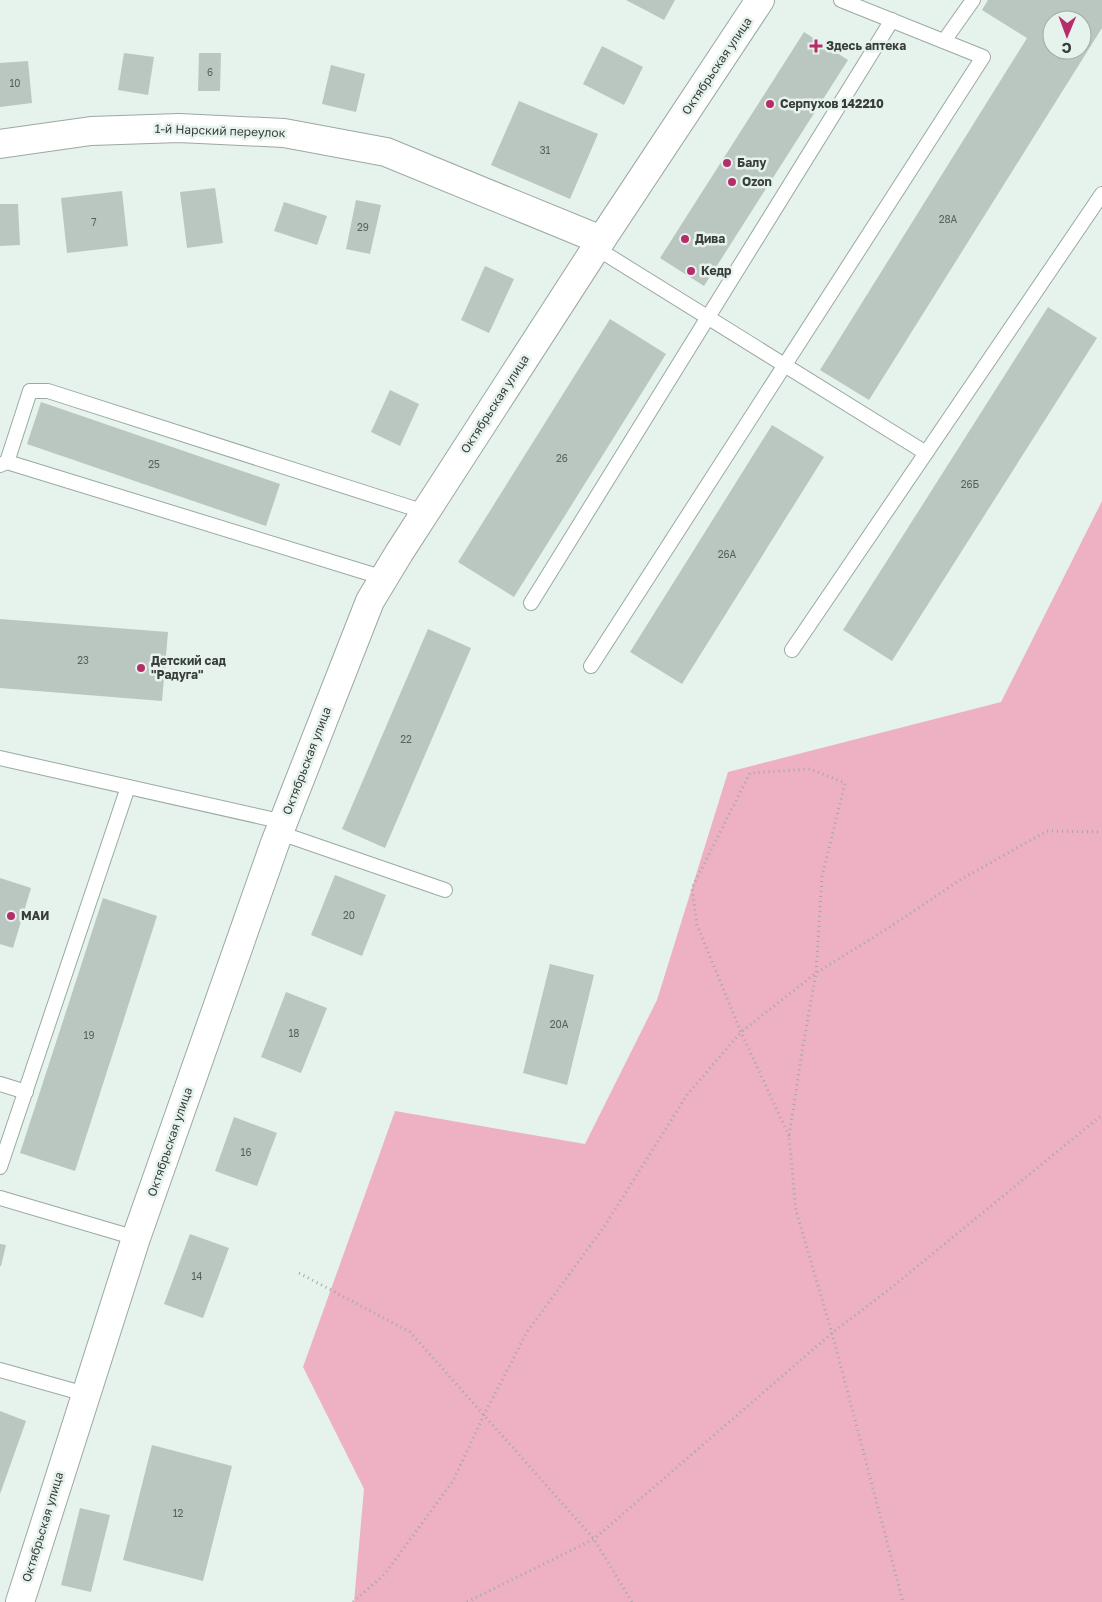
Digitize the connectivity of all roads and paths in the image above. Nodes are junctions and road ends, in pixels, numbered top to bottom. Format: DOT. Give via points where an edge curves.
graph roads {
  1 [pos="760,0"];
  2 [pos="841,0"];
  3 [pos="973,0"];
  4 [pos="749,11"];
  5 [pos="892,20"];
  6 [pos="944,41"];
  7 [pos="0,144"];
  8 [pos="1102,194"];
  9 [pos="598,244"];
  10 [pos="708,317"];
  11 [pos="785,365"];
  12 [pos="926,453"];
  13 [pos="3,464"];
  14 [pos="425,512"];
  15 [pos="384,578"];
  16 [pos="531,603"];
  17 [pos="792,650"];
  18 [pos="591,666"];
  19 [pos="0,758"];
  20 [pos="128,787"];
  21 [pos="282,828"];
  22 [pos="1102,832"];
  23 [pos="445,890"];
  24 [pos="816,972"];
  25 [pos="741,1032"];
  26 [pos="0,1084"];
  27 [pos="26,1092"];
  28 [pos="1102,1115"];
  29 [pos="789,1136"];
  30 [pos="0,1167"];
  31 [pos="0,1198"];
  32 [pos="136,1238"];
  33 [pos="299,1273"];
  34 [pos="832,1333"];
  35 [pos="0,1370"];
  36 [pos="85,1394"];
  37 [pos="484,1415"];
  38 [pos="594,1540"];
  39 [pos="20,1602"];
  40 [pos="353,1602"];
  41 [pos="467,1602"];
  42 [pos="632,1602"];
  43 [pos="903,1602"];
  1 -- 4 [label="street, Октябрьская улица"];
  2 -- 5 [label="lane"];
  3 -- 6 [label="lane"];
  4 -- 9 [label="street, Октябрьская улица"];
  5 -- 6 [label="lane"];
  5 -- 10 [label="lane"];
  6 -- 11 [label="lane" via="983,57"];
  7 -- 9 [label="street, 1-й Нарский переулок" via="101,130 179,128 284,133 386,152"];
  8 -- 12 [label="lane"];
  9 -- 10 [label="lane"];
  9 -- 14 [label="street, Октябрьская улица"];
  10 -- 11 [label="lane"];
  10 -- 16 [label="lane"];
  11 -- 12 [label="lane"];
  11 -- 18 [label="lane"];
  12 -- 17 [label="lane"];
  13 -- 14 [label="lane" via="30,391 48,391"];
  13 -- 15 [label="lane"];
  14 -- 15 [label="street, Октябрьская улица"];
  15 -- 21 [label="street, Октябрьская улица" via="370,601"];
  19 -- 20 [label="lane"];
  20 -- 21 [label="lane"];
  20 -- 27 [label="lane"];
  21 -- 23 [label="lane"];
  21 -- 32 [label="street, Октябрьская улица"];
  22 -- 24 [label="path" via="1046,831 960,880"];
  24 -- 25 [label="path"];
  24 -- 25 [label="path" via="822,877 845,783 810,769 750,772 692,888 697,925"];
  24 -- 29 [label="path"];
  25 -- 29 [label="path"];
  25 -- 37 [label="path" via="687,1095 606,1224 526,1332"];
  26 -- 27 [label="lane"];
  27 -- 30 [label="lane"];
  28 -- 34 [label="path"];
  29 -- 34 [label="path" via="796,1211"];
  31 -- 32 [label="lane"];
  32 -- 36 [label="street, Октябрьская улица"];
  33 -- 37 [label="path" via="410,1332"];
  34 -- 38 [label="path"];
  34 -- 43 [label="path"];
  35 -- 36 [label="lane"];
  36 -- 39 [label="street, Октябрьская улица"];
  37 -- 38 [label="path"];
  37 -- 40 [label="path" via="453,1481 384,1575"];
  38 -- 41 [label="path"];
  38 -- 42 [label="path"];
}
